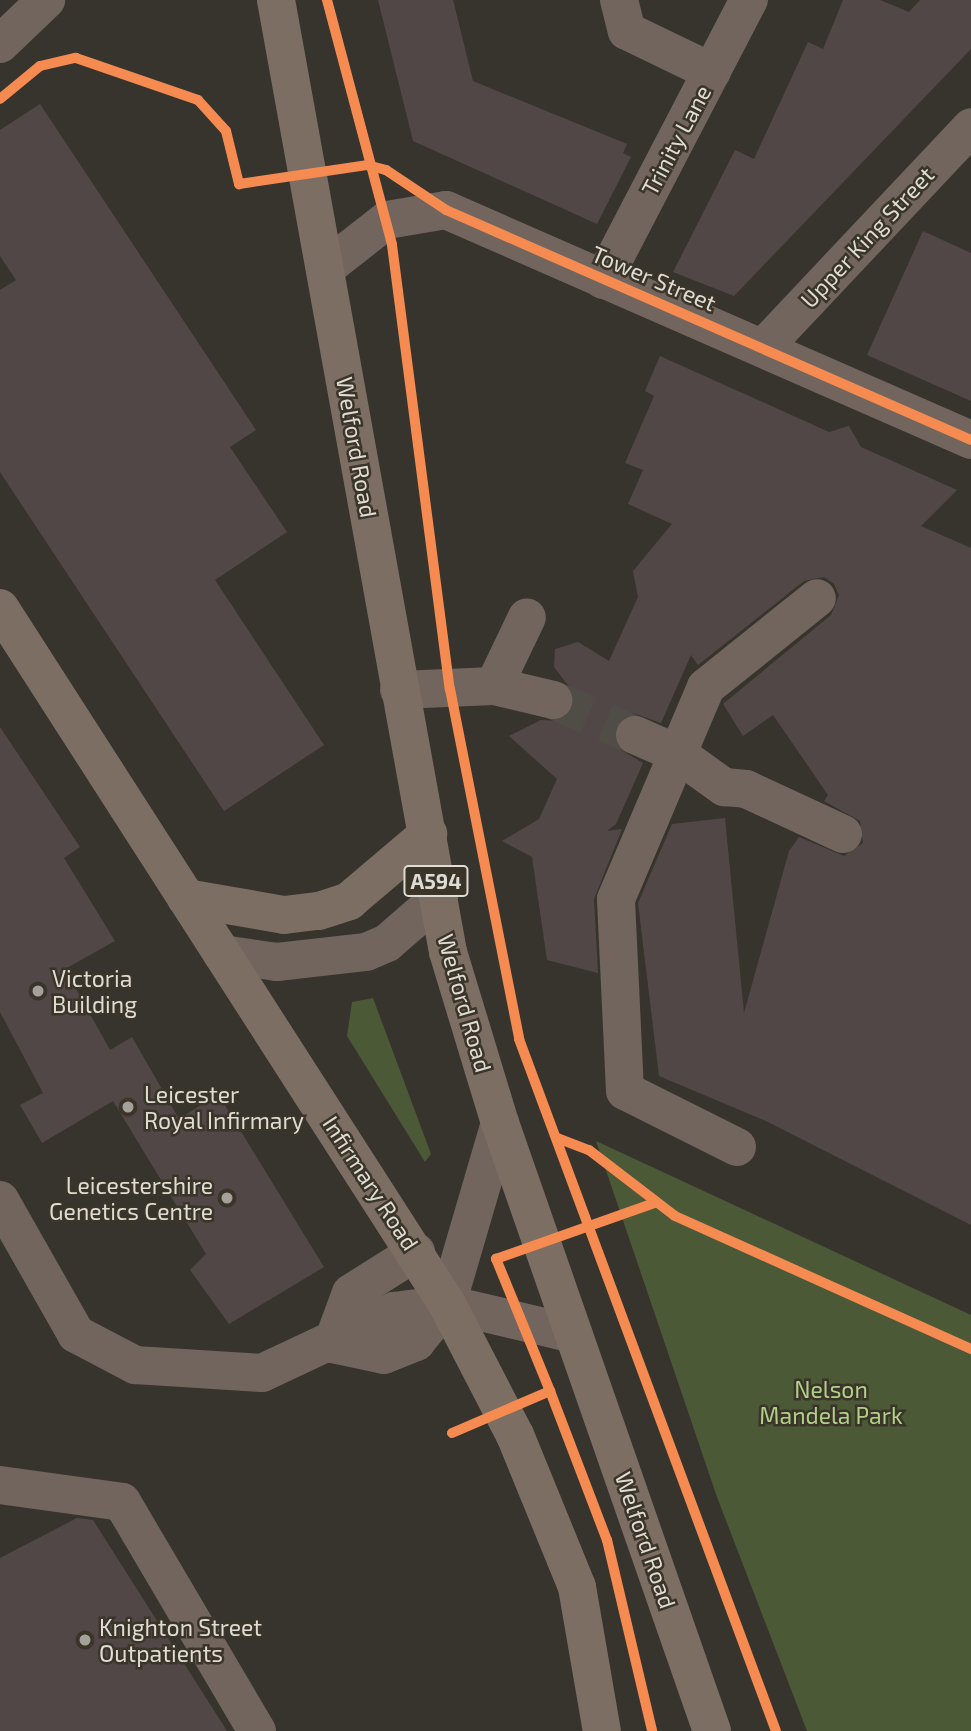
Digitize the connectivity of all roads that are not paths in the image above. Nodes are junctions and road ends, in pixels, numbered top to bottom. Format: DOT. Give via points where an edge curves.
graph roads {
  1 [pos="46,0"];
  2 [pos="275,0"];
  3 [pos="619,0"];
  4 [pos="749,0"];
  5 [pos="1,38"];
  6 [pos="712,72"];
  7 [pos="971,127"];
  8 [pos="327,267"];
  9 [pos="603,279"];
  10 [pos="764,347"];
  11 [pos="971,440"];
  12 [pos="817,598"];
  13 [pos="0,608"];
  14 [pos="527,617"];
  15 [pos="494,686"];
  16 [pos="399,691"];
  17 [pos="554,700"];
  18 [pos="635,734"];
  19 [pos="678,754"];
  20 [pos="428,834"];
  21 [pos="843,834"];
  22 [pos="186,898"];
  23 [pos="439,898"];
  24 [pos="222,954"];
  25 [pos="500,1123"];
  26 [pos="737,1147"];
  27 [pos="0,1200"];
  28 [pos="416,1252"];
  29 [pos="447,1304"];
  30 [pos="574,1334"];
  31 [pos="332,1344"];
  32 [pos="0,1485"];
  33 [pos="257,1731"];
  34 [pos="602,1731"];
  35 [pos="712,1731"];
  1 -- 5 [label="street"];
  2 -- 8 [label="main road, Welford Road / A594"];
  3 -- 6 [label="street" via="628,31"];
  4 -- 6 [label="street, Trinity Lane"];
  6 -- 9 [label="street, Trinity Lane"];
  7 -- 10 [label="street, Upper King Street"];
  8 -- 9 [label="street, Tower Street" via="387,220 446,210"];
  8 -- 16 [label="main road, Welford Road / A594"];
  9 -- 10 [label="street, Tower Street"];
  10 -- 11 [label="street, Tower Street"];
  12 -- 19 [label="street" via="706,687"];
  13 -- 22 [label="main road, Infirmary Road"];
  14 -- 15 [label="street"];
  15 -- 16 [label="street"];
  15 -- 17 [label="street"];
  16 -- 20 [label="main road, Welford Road / A594"];
  18 -- 19 [label="street"];
  19 -- 21 [label="street" via="724,787 746,789"];
  19 -- 26 [label="street" via="616,899 625,1091"];
  20 -- 22 [label="main road, A594" via="349,901 319,911 284,915"];
  20 -- 23 [label="main road, Welford Road / A594"];
  22 -- 24 [label="main road, Infirmary Road"];
  23 -- 24 [label="street" via="387,943 366,952 277,962"];
  23 -- 25 [label="main road, Welford Road / A594" via="462,1004"];
  24 -- 28 [label="main road, Infirmary Road"];
  25 -- 29 [label="street"];
  25 -- 30 [label="main road, Welford Road / A594"];
  27 -- 31 [label="street" via="76,1334 135,1365 262,1373"];
  28 -- 29 [label="main road, Infirmary Road"];
  28 -- 31 [label="street" via="351,1293"];
  29 -- 30 [label="street"];
  29 -- 31 [label="street" via="394,1311"];
  29 -- 34 [label="main road, Infirmary Road" via="515,1434 577,1587"];
  30 -- 35 [label="main road, Welford Road / A594"];
  32 -- 33 [label="street" via="122,1502"];
}
